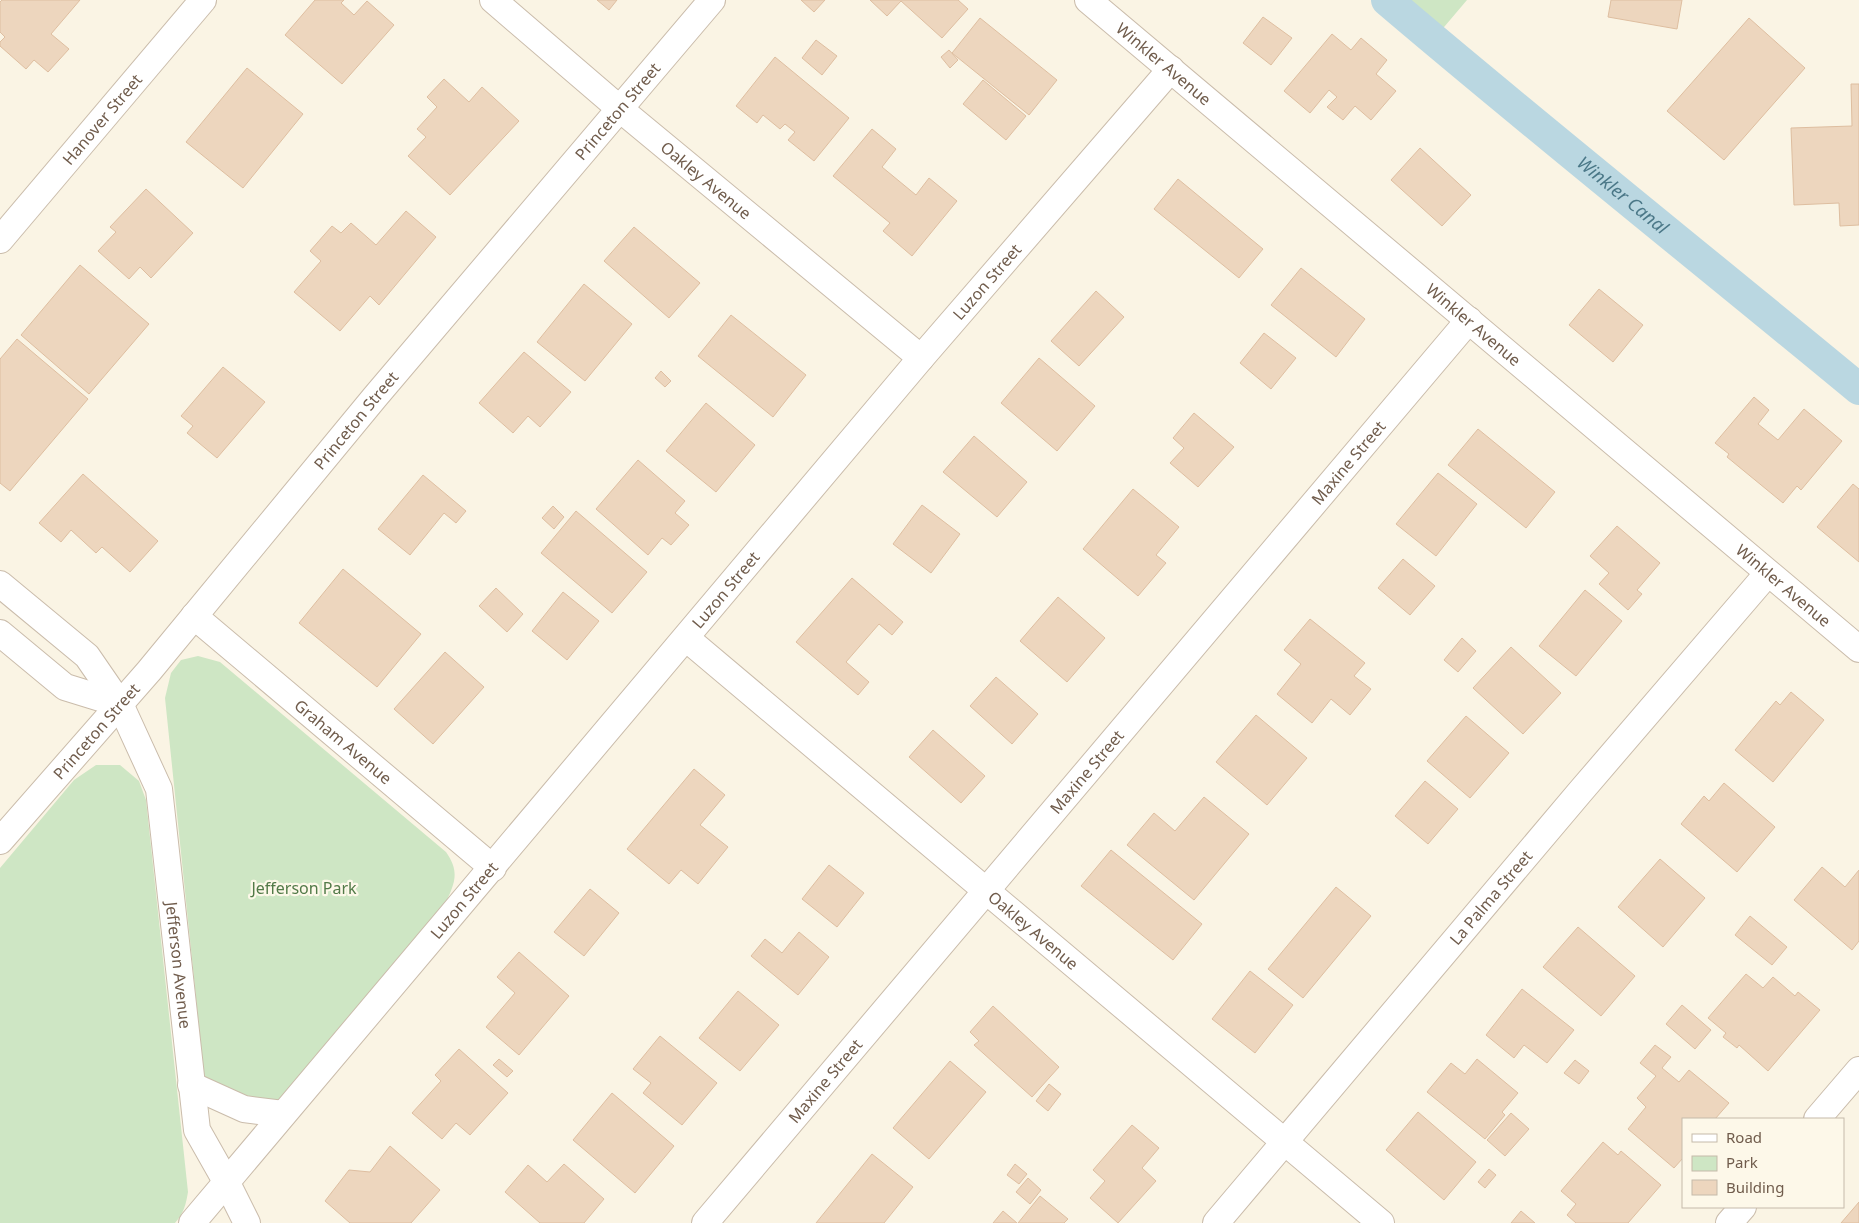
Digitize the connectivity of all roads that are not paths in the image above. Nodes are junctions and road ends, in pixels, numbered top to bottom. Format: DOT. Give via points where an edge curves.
graph roads {
  1 [pos="203,0"];
  2 [pos="493,0"];
  3 [pos="712,0"];
  4 [pos="1088,0"];
  5 [pos="1171,69"];
  6 [pos="620,109"];
  7 [pos="0,240"];
  8 [pos="1469,320"];
  9 [pos="921,358"];
  10 [pos="1768,572"];
  11 [pos="0,584"];
  12 [pos="194,616"];
  13 [pos="0,633"];
  14 [pos="686,638"];
  15 [pos="1859,649"];
  16 [pos="120,704"];
  17 [pos="0,840"];
  18 [pos="493,868"];
  19 [pos="985,890"];
  20 [pos="1859,1070"];
  21 [pos="191,1086"];
  22 [pos="283,1114"];
  23 [pos="1818,1118"];
  24 [pos="1284,1142"];
  25 [pos="227,1183"];
  26 [pos="1742,1208"];
  27 [pos="192,1223"];
  28 [pos="247,1223"];
  29 [pos="705,1223"];
  30 [pos="1216,1223"];
  31 [pos="1381,1223"];
  32 [pos="1729,1223"];
  1 -- 7 [label="street, Hanover Street"];
  2 -- 6 [label="street, Oakley Avenue"];
  3 -- 6 [label="street, Princeton Street"];
  4 -- 5 [label="street, Winkler Avenue"];
  5 -- 8 [label="street, Winkler Avenue"];
  5 -- 9 [label="street, Luzon Street"];
  6 -- 9 [label="street, Oakley Avenue"];
  6 -- 12 [label="street, Princeton Street"];
  8 -- 10 [label="street, Winkler Avenue"];
  8 -- 19 [label="street, Maxine Street"];
  9 -- 14 [label="street, Luzon Street"];
  10 -- 15 [label="street, Winkler Avenue"];
  10 -- 24 [label="street, La Palma Street"];
  11 -- 16 [label="street, Jefferson Avenue" via="87,656"];
  12 -- 16 [label="street, Princeton Street"];
  12 -- 18 [label="street, Graham Avenue"];
  13 -- 16 [label="street" via="65,687"];
  14 -- 18 [label="street, Luzon Street"];
  14 -- 19 [label="street, Oakley Avenue"];
  16 -- 17 [label="street, Princeton Street"];
  16 -- 21 [label="street, Jefferson Avenue" via="158,789"];
  18 -- 22 [label="street, Luzon Street"];
  19 -- 24 [label="street, Oakley Avenue"];
  19 -- 29 [label="street, Maxine Street"];
  20 -- 23 [label="street"];
  21 -- 22 [label="street" via="244,1109"];
  21 -- 25 [label="street, Jefferson Avenue" via="197,1130"];
  22 -- 25 [label="street, Luzon Street"];
  24 -- 30 [label="street, La Palma Street"];
  24 -- 31 [label="street, Oakley Avenue"];
  25 -- 27 [label="street, Luzon Street"];
  25 -- 28 [label="street, Jefferson Avenue"];
  26 -- 32 [label="street"];
}
